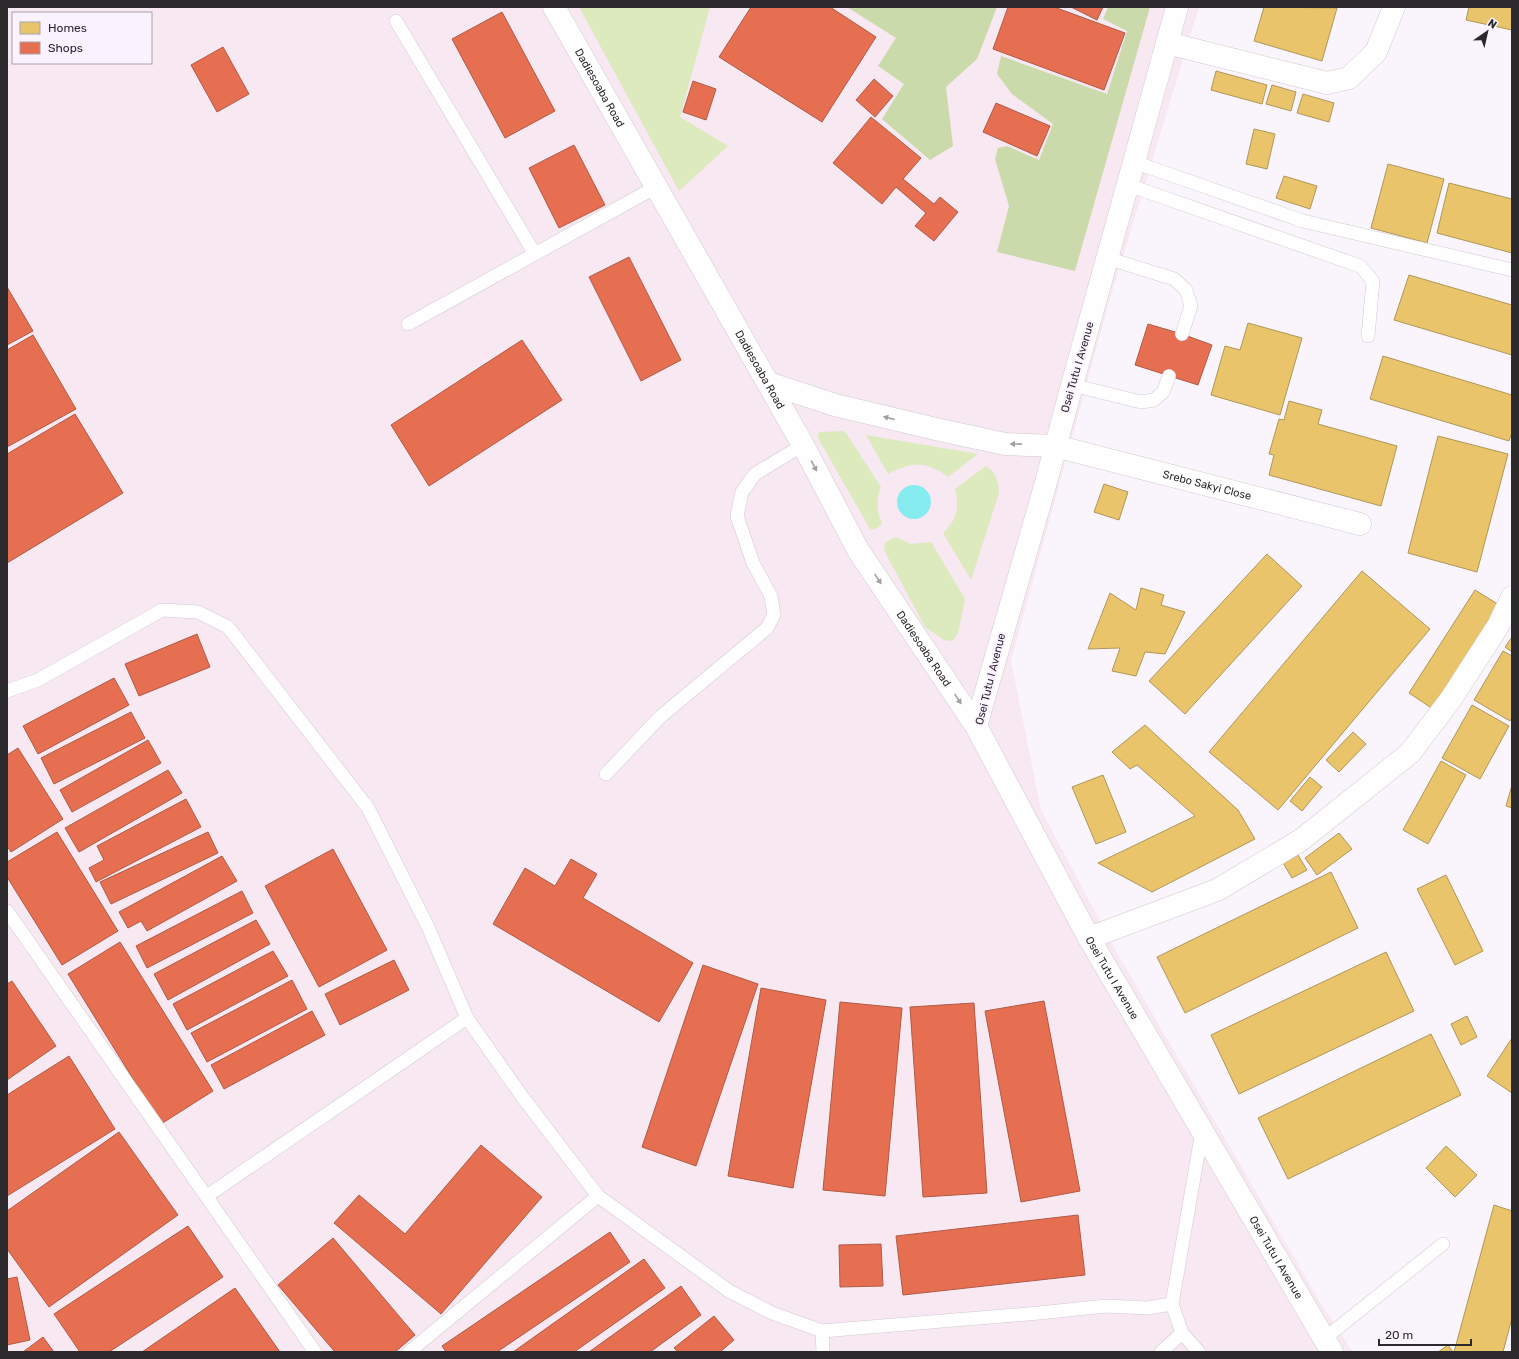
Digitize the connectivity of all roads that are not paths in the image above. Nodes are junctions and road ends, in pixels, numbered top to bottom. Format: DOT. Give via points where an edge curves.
graph roads {
  1 [pos="554,7"];
  2 [pos="1177,7"];
  3 [pos="1394,7"];
  4 [pos="396,21"];
  5 [pos="1167,43"];
  6 [pos="1134,162"];
  7 [pos="1128,185"];
  8 [pos="656,187"];
  9 [pos="535,254"];
  10 [pos="1107,258"];
  11 [pos="1512,270"];
  12 [pos="408,324"];
  13 [pos="1182,334"];
  14 [pos="1368,336"];
  15 [pos="1169,376"];
  16 [pos="768,383"];
  17 [pos="1072,385"];
  18 [pos="803,445"];
  19 [pos="1055,446"];
  20 [pos="1360,524"];
  21 [pos="1512,597"];
  22 [pos="7,691"];
  23 [pos="976,726"];
  24 [pos="606,774"];
  25 [pos="7,911"];
  26 [pos="1089,938"];
  27 [pos="467,1018"];
  28 [pos="1202,1132"];
  29 [pos="207,1196"];
  30 [pos="598,1196"];
  31 [pos="1443,1244"];
  32 [pos="1172,1304"];
  33 [pos="822,1330"];
  34 [pos="1182,1333"];
  35 [pos="1328,1345"];
  36 [pos="314,1352"];
  37 [pos="409,1352"];
  38 [pos="823,1352"];
  39 [pos="1161,1352"];
  40 [pos="1199,1352"];
  1 -- 8 [label="street, Dadiesoaba Road"];
  2 -- 5 [label="street, Osei Tutu I Avenue"];
  3 -- 5 [label="street" via="1376,52 1349,78 1327,83"];
  4 -- 9 [label="lane"];
  5 -- 6 [label="street, Osei Tutu I Avenue"];
  6 -- 7 [label="street, Osei Tutu I Avenue"];
  6 -- 11 [label="lane" via="1303,221"];
  7 -- 10 [label="street, Osei Tutu I Avenue"];
  7 -- 14 [label="lane" via="1360,266 1373,281"];
  8 -- 9 [label="lane"];
  8 -- 16 [label="street, Dadiesoaba Road"];
  9 -- 12 [label="lane"];
  10 -- 13 [label="lane" via="1174,279 1186,290 1192,306"];
  10 -- 17 [label="street, Osei Tutu I Avenue"];
  15 -- 17 [label="lane" via="1163,392 1154,400 1141,402"];
  16 -- 18 [label="street, Dadiesoaba Road"];
  19 -- 16 [label="street, Srebo Sakyi Close, one-way" via="1005,444 940,430 835,405"];
  17 -- 19 [label="street, Osei Tutu I Avenue"];
  18 -- 23 [label="street, Dadiesoaba Road, one-way" via="858,550"];
  18 -- 24 [label="lane" via="755,474 740,498 737,516 753,563 771,596 774,615 767,628 660,718"];
  19 -- 20 [label="street, Srebo Sakyi Close"];
  19 -- 23 [label="street, Osei Tutu I Avenue"];
  21 -- 26 [label="street" via="1498,626 1451,699 1410,753 1301,840 1217,890"];
  22 -- 27 [label="lane" via="38,680 162,610 198,612 228,627 368,808 428,927"];
  23 -- 26 [label="street, Osei Tutu I Avenue"];
  25 -- 29 [label="lane"];
  26 -- 28 [label="street, Osei Tutu I Avenue"];
  27 -- 29 [label="lane"];
  27 -- 30 [label="lane"];
  28 -- 32 [label="lane"];
  28 -- 35 [label="street, Osei Tutu I Avenue"];
  29 -- 36 [label="lane"];
  30 -- 33 [label="lane" via="729,1291 772,1313"];
  30 -- 37 [label="lane"];
  31 -- 35 [label="lane"];
  32 -- 33 [label="lane" via="1147,1308 1106,1306"];
  32 -- 34 [label="lane"];
  33 -- 38 [label="lane"];
  34 -- 39 [label="lane"];
  34 -- 40 [label="lane"];
}
